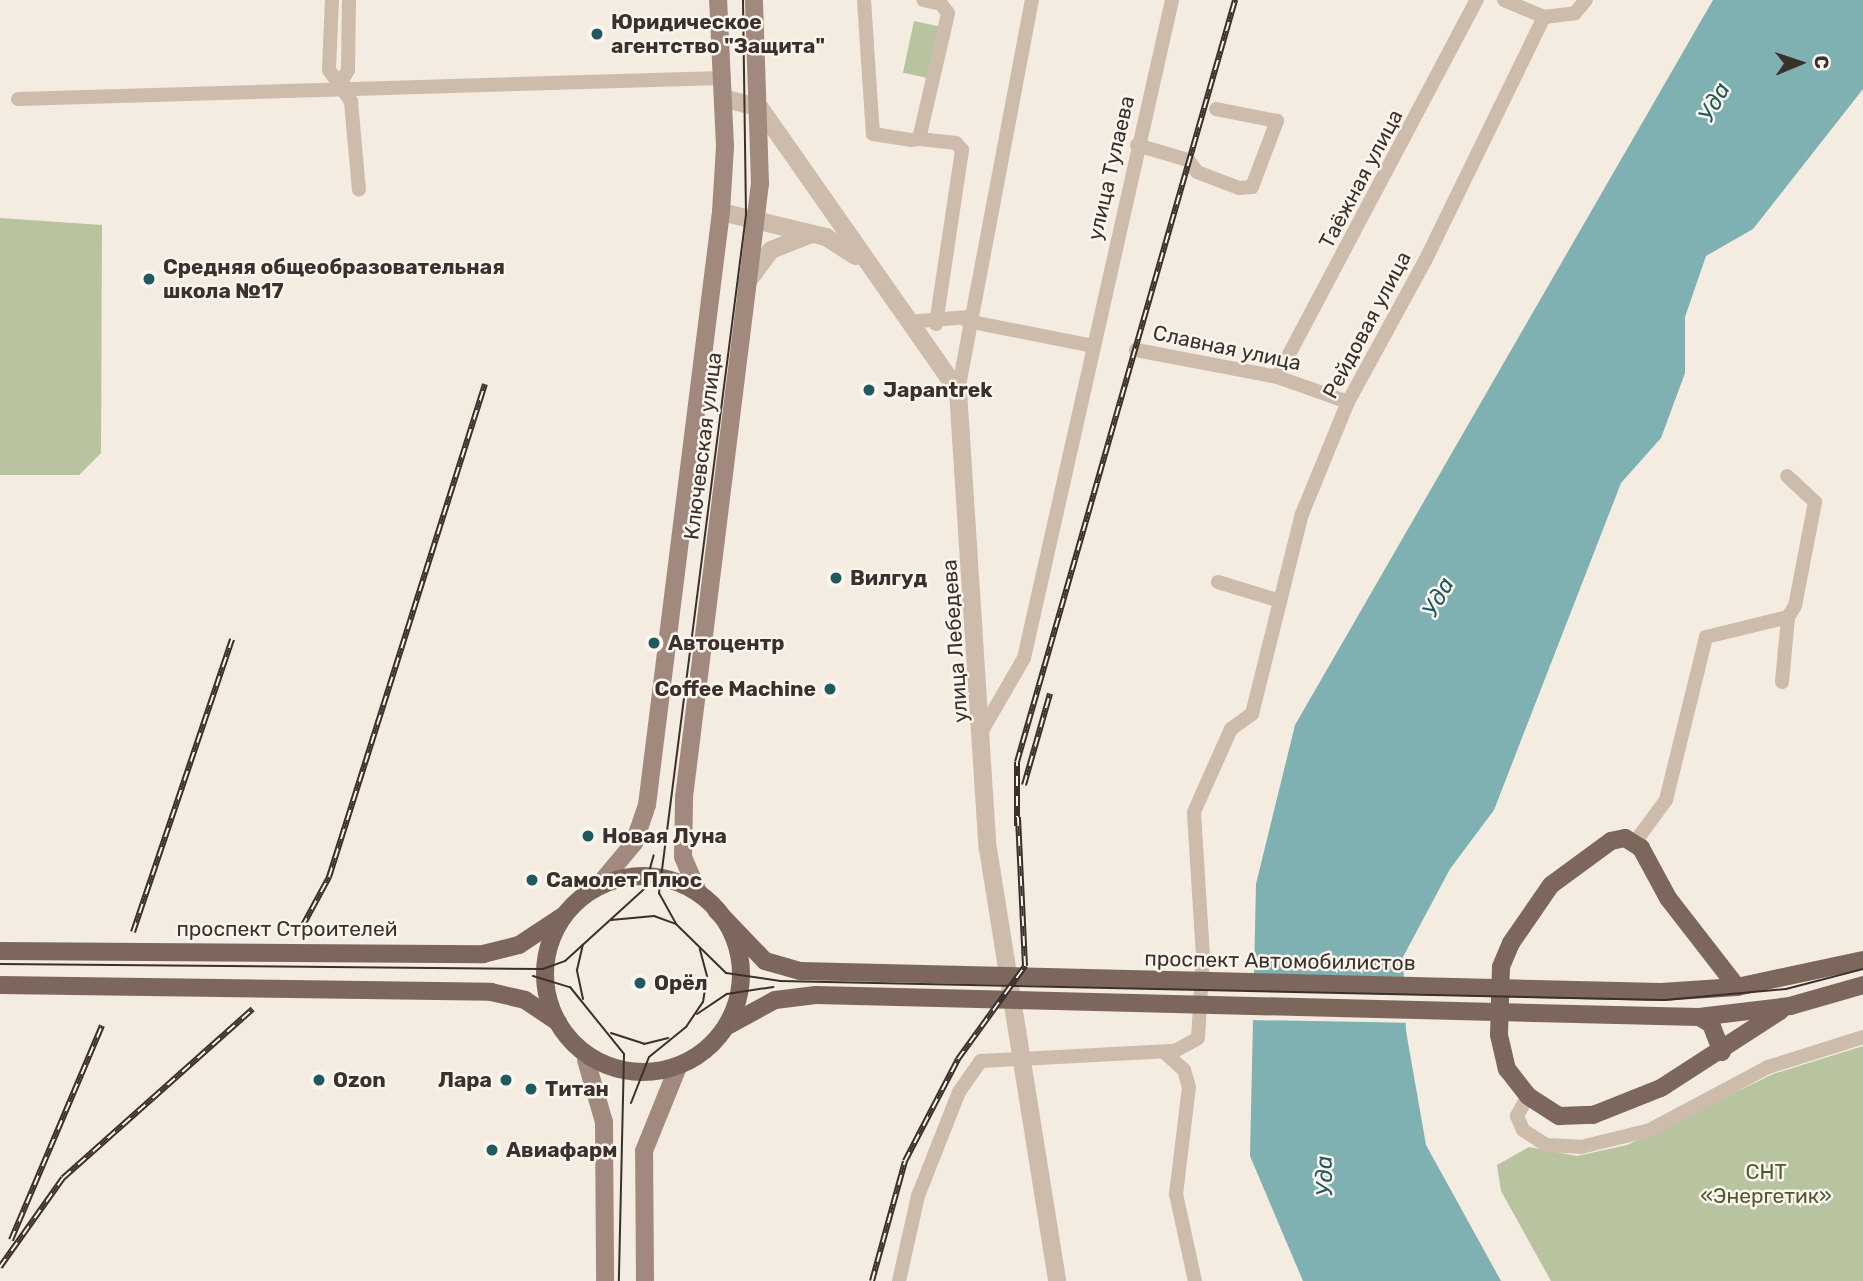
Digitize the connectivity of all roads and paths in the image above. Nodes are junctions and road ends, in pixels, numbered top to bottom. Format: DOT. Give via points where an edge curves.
graph roads {
  1 [pos="332,0"];
  2 [pos="349,0"];
  3 [pos="718,0"];
  4 [pos="754,0"];
  5 [pos="864,0"];
  6 [pos="923,0"];
  7 [pos="1032,0"];
  8 [pos="1172,0"];
  9 [pos="1478,0"];
  10 [pos="1504,0"];
  11 [pos="1586,0"];
  12 [pos="1544,18"];
  13 [pos="722,78"];
  14 [pos="338,88"];
  15 [pos="19,99"];
  16 [pos="723,99"];
  17 [pos="760,108"];
  18 [pos="1216,109"];
  19 [pos="919,139"];
  20 [pos="1137,145"];
  21 [pos="359,190"];
  22 [pos="721,212"];
  23 [pos="755,216"];
  24 [pos="813,234"];
  25 [pos="869,268"];
  26 [pos="746,285"];
  27 [pos="967,319"];
  28 [pos="908,322"];
  29 [pos="936,324"];
  30 [pos="1093,346"];
  31 [pos="1136,350"];
  32 [pos="1278,377"];
  33 [pos="958,391"];
  34 [pos="1348,402"];
  35 [pos="1787,476"];
  36 [pos="1218,582"];
  37 [pos="1280,601"];
  38 [pos="1788,617"];
  39 [pos="1782,682"];
  40 [pos="983,729"];
  41 [pos="1635,842"];
  42 [pos="604,880"];
  43 [pos="699,894"];
  44 [pos="716,910"];
  45 [pos="563,916"];
  46 [pos="0,951"];
  47 [pos="1863,960"];
  48 [pos="0,985"];
  49 [pos="1863,985"];
  50 [pos="1737,987"];
  51 [pos="1790,1006"];
  52 [pos="1699,1017"];
  53 [pos="561,1024"];
  54 [pos="729,1025"];
  55 [pos="1863,1037"];
  56 [pos="1164,1052"];
  57 [pos="1722,1052"];
  58 [pos="1021,1057"];
  59 [pos="586,1060"];
  60 [pos="678,1067"];
  61 [pos="1528,1096"];
  62 [pos="605,1281"];
  63 [pos="645,1281"];
  64 [pos="899,1281"];
  65 [pos="1057,1281"];
  66 [pos="1195,1281"];
  1 -- 14 [label="street" via="329,70"];
  2 -- 14 [label="street" via="348,70"];
  3 -- 13 [label="main road, Ключевская улица"];
  4 -- 17 [label="main road, Ключевская улица"];
  5 -- 19 [label="street" via="873,134"];
  6 -- 19 [label="street" via="948,13"];
  7 -- 27 [label="street, улица Лебедева"];
  8 -- 20 [label="street, улица Тулаева"];
  9 -- 32 [label="street, Таёжная улица"];
  10 -- 12 [label="street"];
  11 -- 12 [label="street" via="1575,13"];
  12 -- 34 [label="street, Рейдовая улица" via="1425,261"];
  13 -- 14 [label="street"];
  13 -- 16 [label="main road, Ключевская улица"];
  14 -- 15 [label="street"];
  14 -- 21 [label="street" via="351,102"];
  16 -- 17 [label="street"];
  16 -- 22 [label="main road, Ключевская улица"];
  17 -- 23 [label="main road, Ключевская улица"];
  17 -- 25 [label="street"];
  18 -- 20 [label="street" via="1277,121 1252,187 1240,188 1196,172 1188,160"];
  19 -- 29 [label="street" via="956,143 962,150"];
  20 -- 30 [label="street, улица Тулаева"];
  22 -- 23 [label="street"];
  22 -- 42 [label="main road, Ключевская улица" via="647,805 625,860"];
  23 -- 24 [label="street"];
  23 -- 26 [label="main road, Ключевская улица"];
  24 -- 25 [label="street" via="839,244"];
  24 -- 26 [label="street" via="771,250"];
  25 -- 28 [label="street"];
  26 -- 43 [label="main road, Ключевская улица" via="684,797 683,858"];
  27 -- 29 [label="street"];
  27 -- 30 [label="street"];
  27 -- 33 [label="street, улица Лебедева"];
  28 -- 29 [label="street"];
  28 -- 33 [label="street"];
  30 -- 40 [label="street, улица Тулаева" via="1024,659"];
  31 -- 32 [label="street, Славная улица"];
  32 -- 34 [label="street, Славная улица"];
  33 -- 40 [label="street, улица Лебедева"];
  34 -- 37 [label="street, Рейдовая улица" via="1302,514"];
  35 -- 38 [label="street" via="1815,502"];
  36 -- 37 [label="street"];
  37 -- 56 [label="street, Рейдовая улица" via="1252,713 1231,729 1194,812 1203,956 1198,1038 1187,1048"];
  38 -- 39 [label="street"];
  38 -- 41 [label="street" via="1706,637 1666,800"];
  40 -- 58 [label="street, улица Лебедева" via="988,849"];
  41 -- 50 [label="main road" via="1668,898"];
  41 -- 61 [label="main road" via="1611,841 1551,885 1501,967 1499,1035 1507,1069"];
  42 -- 43 [label="main road" via="651,872"];
  42 -- 45 [label="main road"];
  43 -- 44 [label="main road"];
  44 -- 50 [label="main road, проспект Автомобилистов" via="765,961 800,971 1547,990"];
  44 -- 54 [label="main road" via="740,969"];
  45 -- 46 [label="main road, проспект Строителей" via="519,945 483,954"];
  45 -- 53 [label="main road" via="548,951 547,976"];
  47 -- 50 [label="main road, проспект Автомобилистов"];
  48 -- 53 [label="main road" via="491,992 525,1000"];
  49 -- 51 [label="main road"];
  51 -- 52 [label="main road"];
  51 -- 57 [label="main road" via="1742,1031"];
  52 -- 54 [label="main road" via="863,997 775,1000"];
  52 -- 57 [label="main road" via="1711,1024"];
  53 -- 59 [label="main road"];
  54 -- 60 [label="main road" via="696,1059"];
  55 -- 61 [label="street" via="1768,1067 1650,1130 1581,1147 1546,1145 1523,1130 1517,1116"];
  56 -- 58 [label="street"];
  56 -- 66 [label="street" via="1184,1070 1189,1087 1176,1194"];
  57 -- 61 [label="main road" via="1661,1088 1593,1115 1559,1116"];
  58 -- 64 [label="street" via="981,1061 959,1092 918,1196"];
  58 -- 65 [label="street, улица Лебедева"];
  59 -- 60 [label="main road" via="638,1076"];
  59 -- 62 [label="main road" via="604,1122"];
  60 -- 63 [label="main road" via="644,1151"];
}
